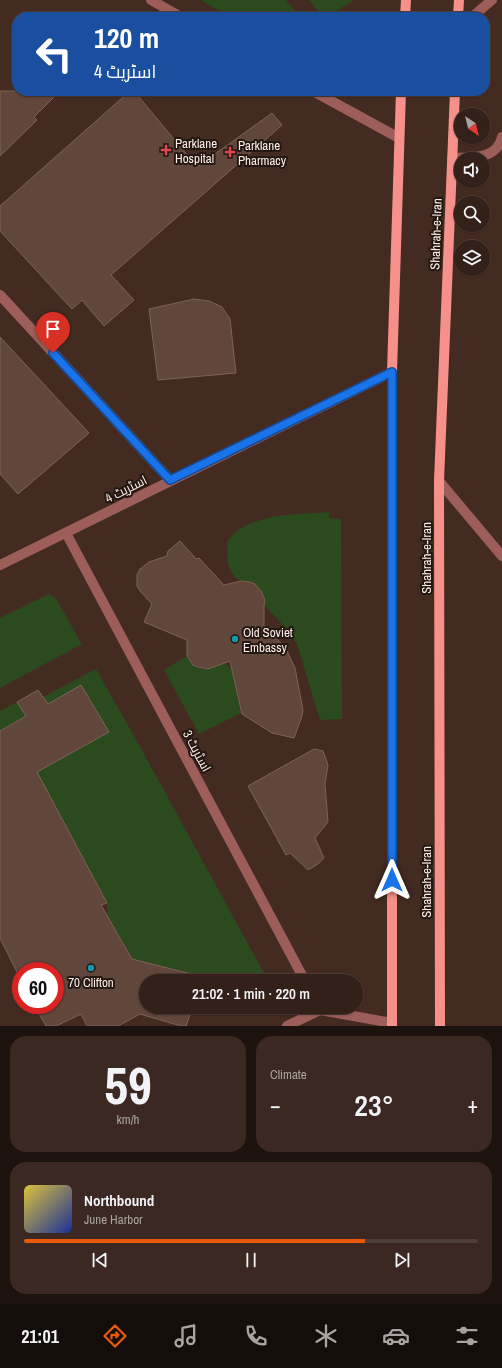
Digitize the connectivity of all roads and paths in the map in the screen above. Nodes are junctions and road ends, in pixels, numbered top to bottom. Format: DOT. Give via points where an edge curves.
graph roads {
  1 [pos="151,0"];
  2 [pos="406,0"];
  3 [pos="459,0"];
  4 [pos="492,0"];
  5 [pos="172,12"];
  6 [pos="405,12"];
  7 [pos="458,12"];
  8 [pos="478,12"];
  9 [pos="322,96"];
  10 [pos="401,96"];
  11 [pos="455,96"];
  12 [pos="502,137"];
  13 [pos="399,138"];
  14 [pos="452,158"];
  15 [pos="0,295"];
  16 [pos="392,372"];
  17 [pos="170,480"];
  18 [pos="439,481"];
  19 [pos="66,533"];
  20 [pos="502,556"];
  21 [pos="0,565"];
  22 [pos="301,974"];
  23 [pos="308,1014"];
  24 [pos="346,1014"];
  25 [pos="392,1024"];
  26 [pos="287,1026"];
  27 [pos="440,1026"];
  1 -- 5 [label="street"];
  2 -- 6 [label="main road"];
  3 -- 7 [label="main road"];
  4 -- 8 [label="street"];
  9 -- 13 [label="street"];
  10 -- 13 [label="main road"];
  11 -- 14 [label="main road, Shahrah-e-Iran"];
  12 -- 14 [label="street" via="495,150 482,156"];
  13 -- 16 [label="main road"];
  14 -- 18 [label="main road, Shahrah-e-Iran"];
  15 -- 17 [label="street"];
  16 -- 17 [label="street, اسٹریٹ 4"];
  16 -- 25 [label="main road"];
  17 -- 19 [label="street, اسٹریٹ 4"];
  18 -- 20 [label="street"];
  18 -- 27 [label="main road, Shahrah-e-Iran"];
  19 -- 21 [label="street, اسٹریٹ 4"];
  19 -- 22 [label="street, اسٹریٹ 3"];
  23 -- 26 [label="street"];
  24 -- 25 [label="street"];
}
